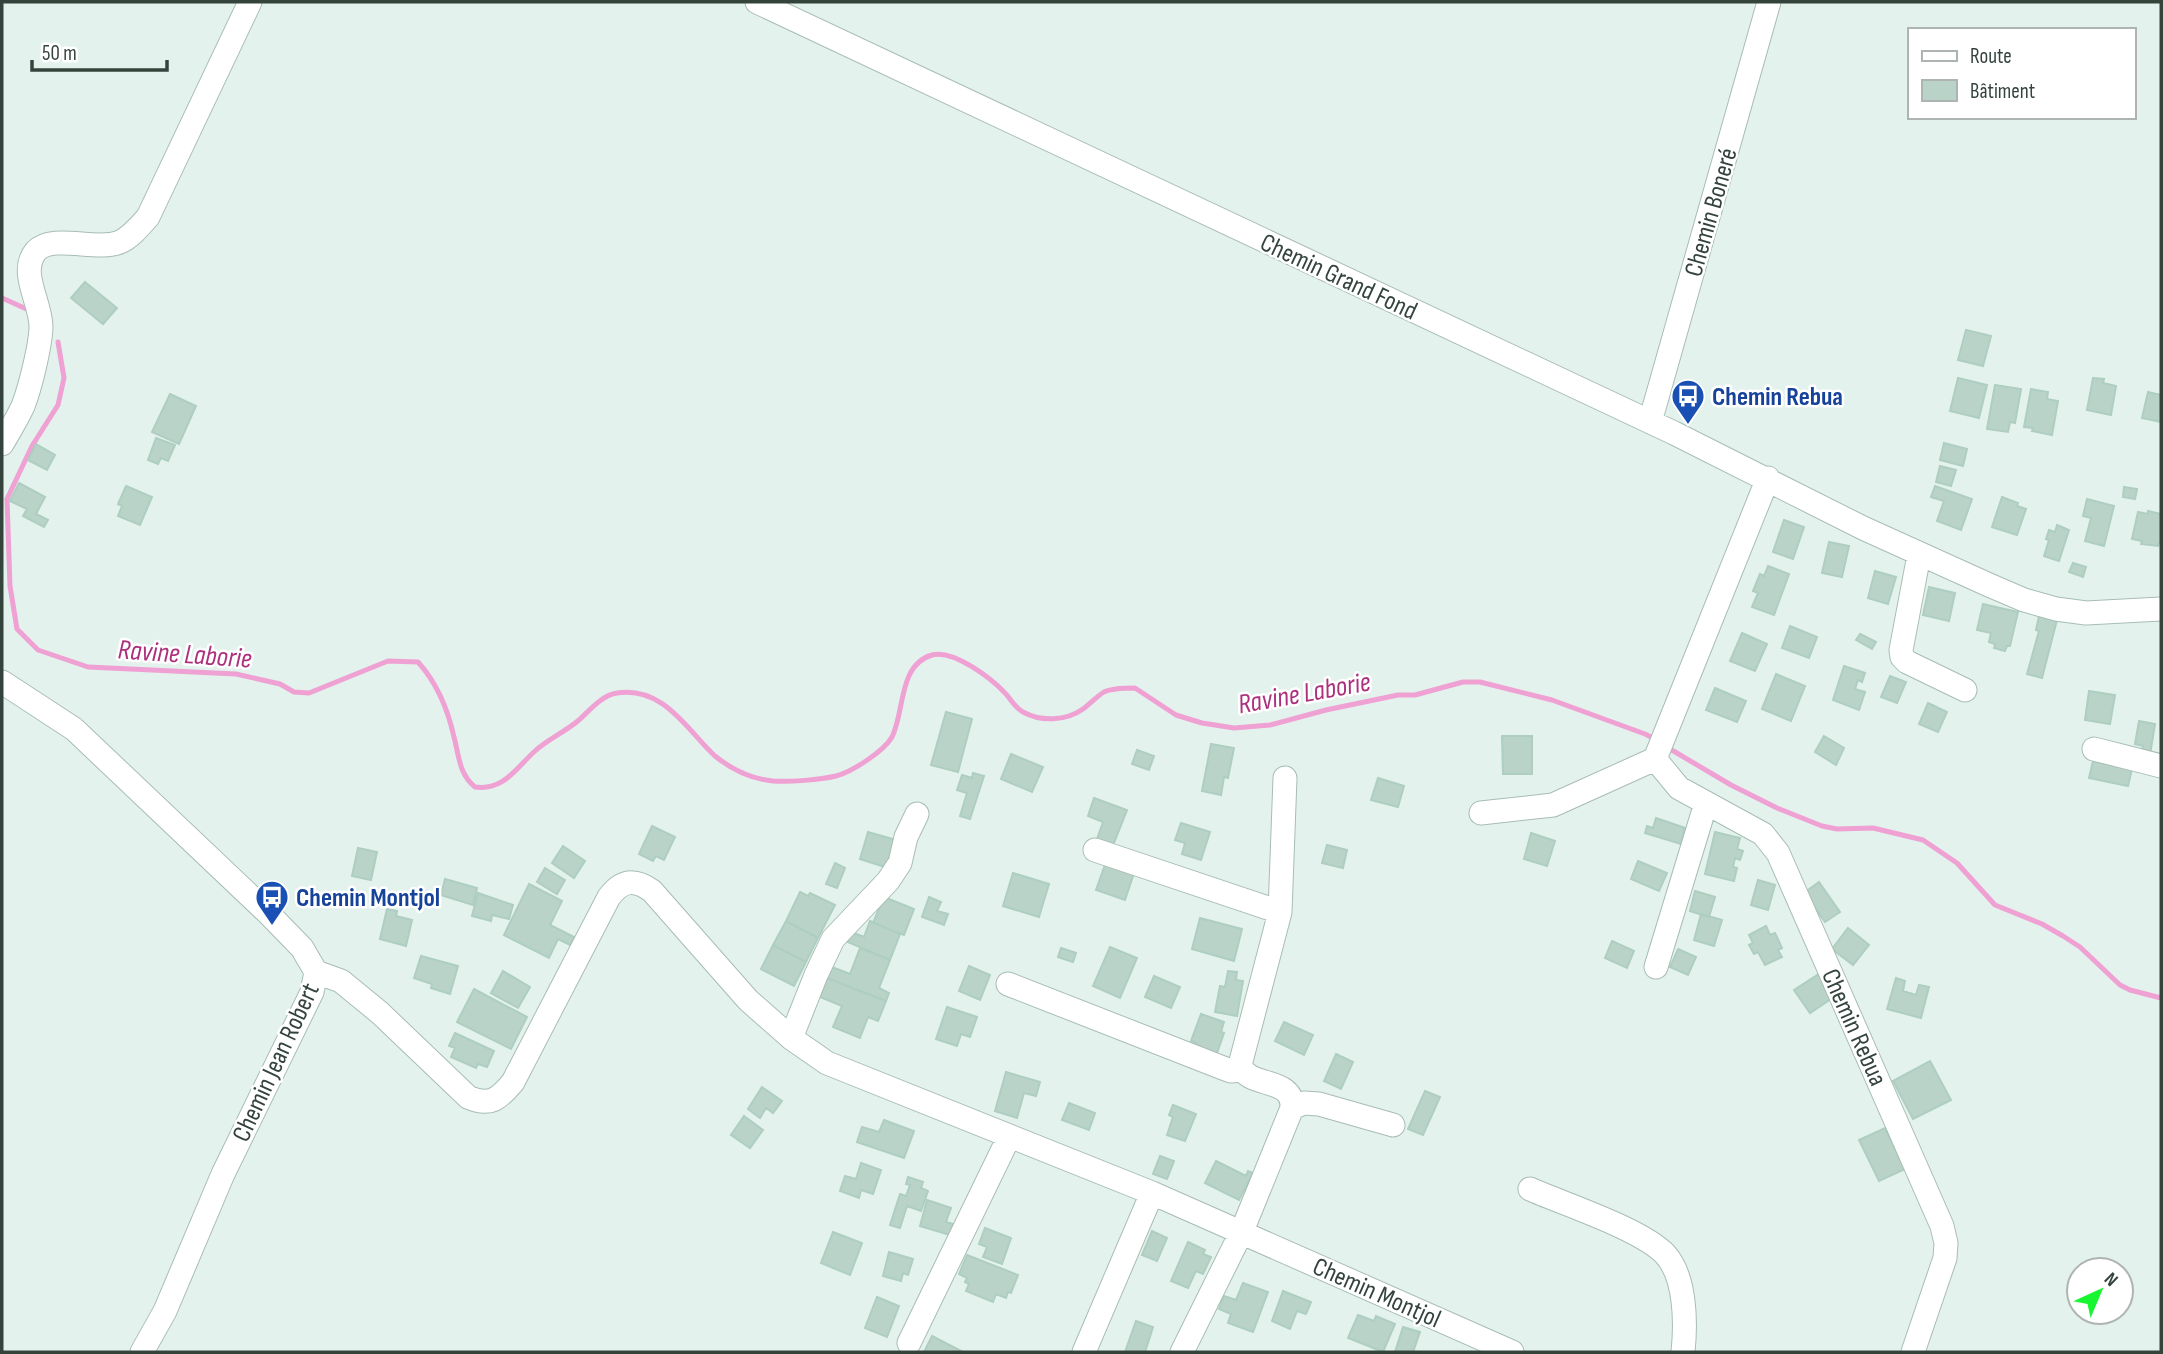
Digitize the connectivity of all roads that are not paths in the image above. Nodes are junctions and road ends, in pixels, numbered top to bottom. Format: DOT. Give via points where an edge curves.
graph roads {
  1 [pos="250,2"];
  2 [pos="757,2"];
  3 [pos="1769,2"];
  4 [pos="1650,422"];
  5 [pos="2,444"];
  6 [pos="1768,478"];
  7 [pos="1919,555"];
  8 [pos="2161,609"];
  9 [pos="2,682"];
  10 [pos="1965,690"];
  11 [pos="2094,749"];
  12 [pos="1656,755"];
  13 [pos="2161,766"];
  14 [pos="1285,778"];
  15 [pos="1706,803"];
  16 [pos="1481,813"];
  17 [pos="917,814"];
  18 [pos="1095,850"];
  19 [pos="1280,912"];
  20 [pos="1656,967"];
  21 [pos="316,972"];
  22 [pos="1008,984"];
  23 [pos="791,1038"];
  24 [pos="1241,1070"];
  25 [pos="1292,1108"];
  26 [pos="1392,1125"];
  27 [pos="1009,1137"];
  28 [pos="1530,1189"];
  29 [pos="1152,1193"];
  30 [pos="1242,1231"];
  31 [pos="909,1343"];
  32 [pos="142,1352"];
  33 [pos="1084,1352"];
  34 [pos="1182,1352"];
  35 [pos="1512,1352"];
  36 [pos="1683,1352"];
  37 [pos="1913,1352"];
  1 -- 5 [label="street" via="148,217 120,241 105,245 55,243 35,252 29,264 40,312 39,344 23,406"];
  2 -- 4 [label="street, Chemin Grand Fond"];
  3 -- 4 [label="street, Chemin Boneré"];
  4 -- 6 [label="street, Chemin Grand Fond"];
  6 -- 7 [label="street, Chemin Grand Fond"];
  6 -- 12 [label="street"];
  7 -- 8 [label="street, Chemin Grand Fond" via="2056,609 2086,613"];
  7 -- 10 [label="street" via="1902,657"];
  9 -- 21 [label="street, Chemin Jean Robert" via="74,729 270,914 302,948"];
  11 -- 13 [label="street"];
  12 -- 15 [label="street, Chemin Rebua" via="1679,788"];
  12 -- 16 [label="street" via="1553,805"];
  14 -- 19 [label="street"];
  15 -- 20 [label="street"];
  15 -- 37 [label="street, Chemin Rebua" via="1763,834 1777,853 1942,1226 1946,1243 1941,1275"];
  17 -- 23 [label="street" via="900,863 888,881 833,939"];
  18 -- 19 [label="street"];
  19 -- 24 [label="street"];
  21 -- 23 [label="street, Chemin Montjol" via="341,981 380,1013 468,1097 488,1102 513,1082 609,897 621,884 638,882 652,891 748,1000"];
  21 -- 32 [label="street, Chemin Jean Robert" via="312,992"];
  22 -- 24 [label="street" via="1223,1068"];
  23 -- 27 [label="street, Chemin Montjol" via="827,1063"];
  24 -- 25 [label="street" via="1283,1088"];
  25 -- 26 [label="street" via="1319,1104"];
  25 -- 30 [label="street"];
  27 -- 29 [label="street, Chemin Montjol"];
  27 -- 31 [label="street"];
  28 -- 36 [label="street" via="1646,1238 1666,1255 1679,1280"];
  29 -- 30 [label="street, Chemin Montjol"];
  29 -- 33 [label="street"];
  30 -- 34 [label="street"];
  30 -- 35 [label="street, Chemin Montjol"];
}
